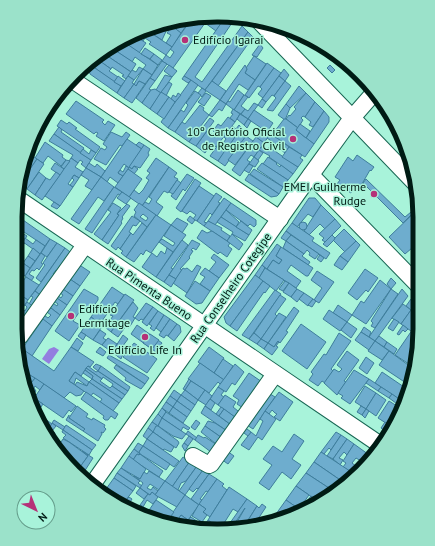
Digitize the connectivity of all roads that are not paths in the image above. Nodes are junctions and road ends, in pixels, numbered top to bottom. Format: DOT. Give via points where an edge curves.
graph roads {
  1 [pos="266,29"];
  2 [pos="76,82"];
  3 [pos="371,96"];
  4 [pos="352,118"];
  5 [pos="311,175"];
  6 [pos="408,176"];
  7 [pos="22,202"];
  8 [pos="280,219"];
  9 [pos="85,245"];
  10 [pos="413,277"];
  11 [pos="204,326"];
  12 [pos="22,333"];
  13 [pos="275,374"];
  14 [pos="377,442"];
  15 [pos="193,456"];
  16 [pos="95,481"];
  1 -- 4 [label="street"];
  2 -- 8 [label="street"];
  3 -- 4 [label="street, Rua Conselheiro Cotegipe"];
  4 -- 5 [label="street, Rua Conselheiro Cotegipe"];
  4 -- 6 [label="street"];
  5 -- 8 [label="street, Rua Conselheiro Cotegipe"];
  5 -- 10 [label="street"];
  7 -- 9 [label="street, Rua Pimenta Bueno"];
  8 -- 11 [label="street, Rua Conselheiro Cotegipe"];
  9 -- 11 [label="street, Rua Pimenta Bueno"];
  9 -- 12 [label="street"];
  11 -- 13 [label="street, Rua Pimenta Bueno"];
  11 -- 16 [label="street, Rua Conselheiro Cotegipe"];
  13 -- 14 [label="street, Rua Pimenta Bueno"];
  13 -- 15 [label="street" via="210,465"];
}
